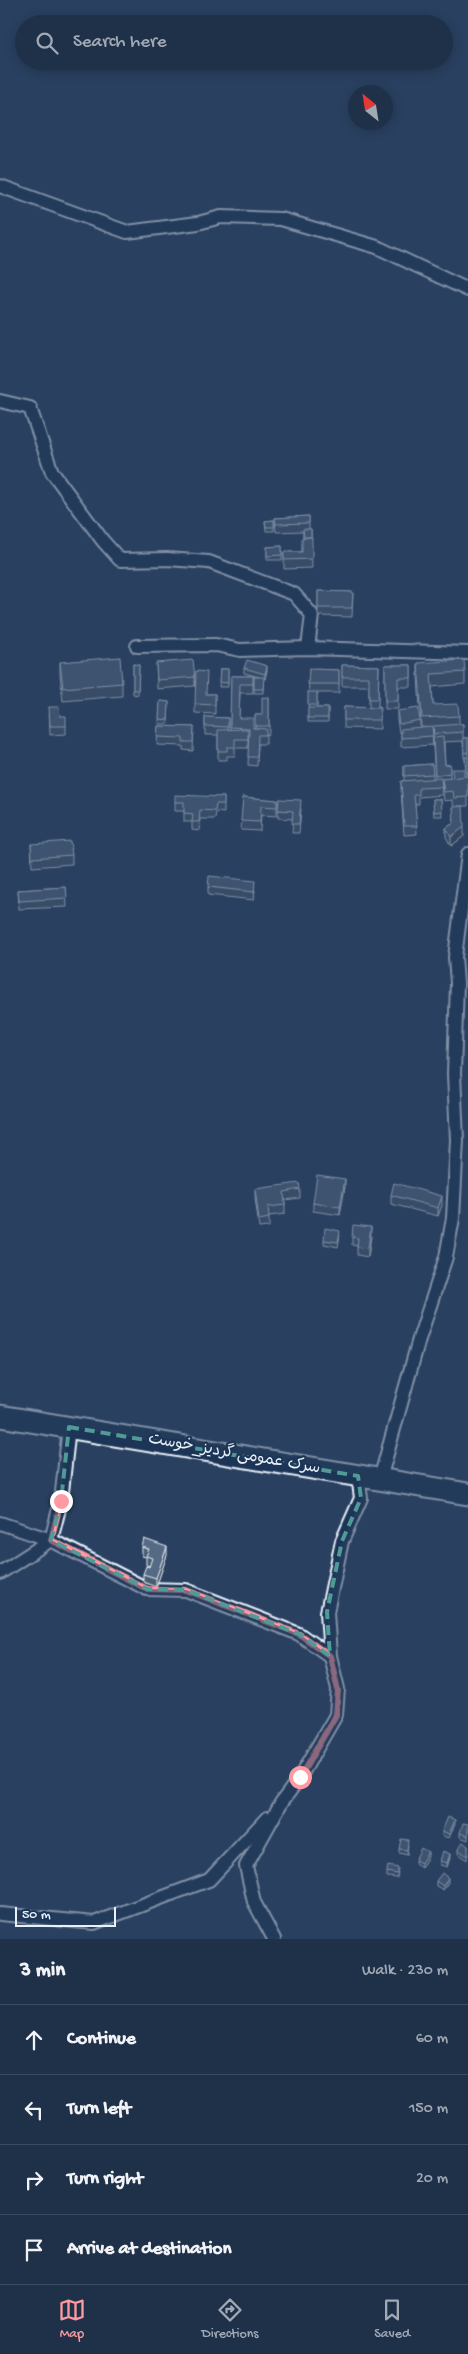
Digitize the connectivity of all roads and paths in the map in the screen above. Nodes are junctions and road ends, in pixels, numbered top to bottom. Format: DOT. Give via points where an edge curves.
graph roads {
  1 [pos="0,186"];
  2 [pos="468,290"];
  3 [pos="0,401"];
  4 [pos="137,646"];
  5 [pos="308,648"];
  6 [pos="468,653"];
  7 [pos="468,854"];
  8 [pos="0,1416"];
  9 [pos="69,1427"];
  10 [pos="358,1476"];
  11 [pos="380,1480"];
  12 [pos="468,1494"];
  13 [pos="0,1523"];
  14 [pos="51,1540"];
  15 [pos="0,1573"];
  16 [pos="330,1656"];
  17 [pos="281,1803"];
  18 [pos="0,1914"];
  19 [pos="274,1939"];
  1 -- 2 [label="street" via="127,232 221,217 281,219 377,247"];
  3 -- 5 [label="street" via="30,408 52,472 120,560 209,562 294,594 312,614"];
  4 -- 5 [label="street" via="216,646 240,650"];
  5 -- 6 [label="street"];
  7 -- 11 [label="street" via="454,957 457,983 454,1074 457,1140 453,1218 446,1257 419,1339"];
  8 -- 9 [label="highway, سرک عمومی گردیز_خوست"];
  9 -- 10 [label="highway, سرک عمومی گردیز_خوست"];
  9 -- 14 [label="street" via="61,1501"];
  10 -- 11 [label="highway, سرک عمومی گردیز_خوست"];
  10 -- 16 [label="street" via="361,1498 342,1541 327,1612"];
  11 -- 12 [label="highway, سرک عمومی گردیز_خوست"];
  13 -- 14 [label="street"];
  14 -- 15 [label="street"];
  14 -- 16 [label="street" via="147,1589 186,1590 299,1634"];
  16 -- 17 [label="street" via="338,1690 336,1715"];
  17 -- 18 [label="street" via="209,1880 94,1923"];
  17 -- 19 [label="street" via="246,1866 254,1902"];
}
